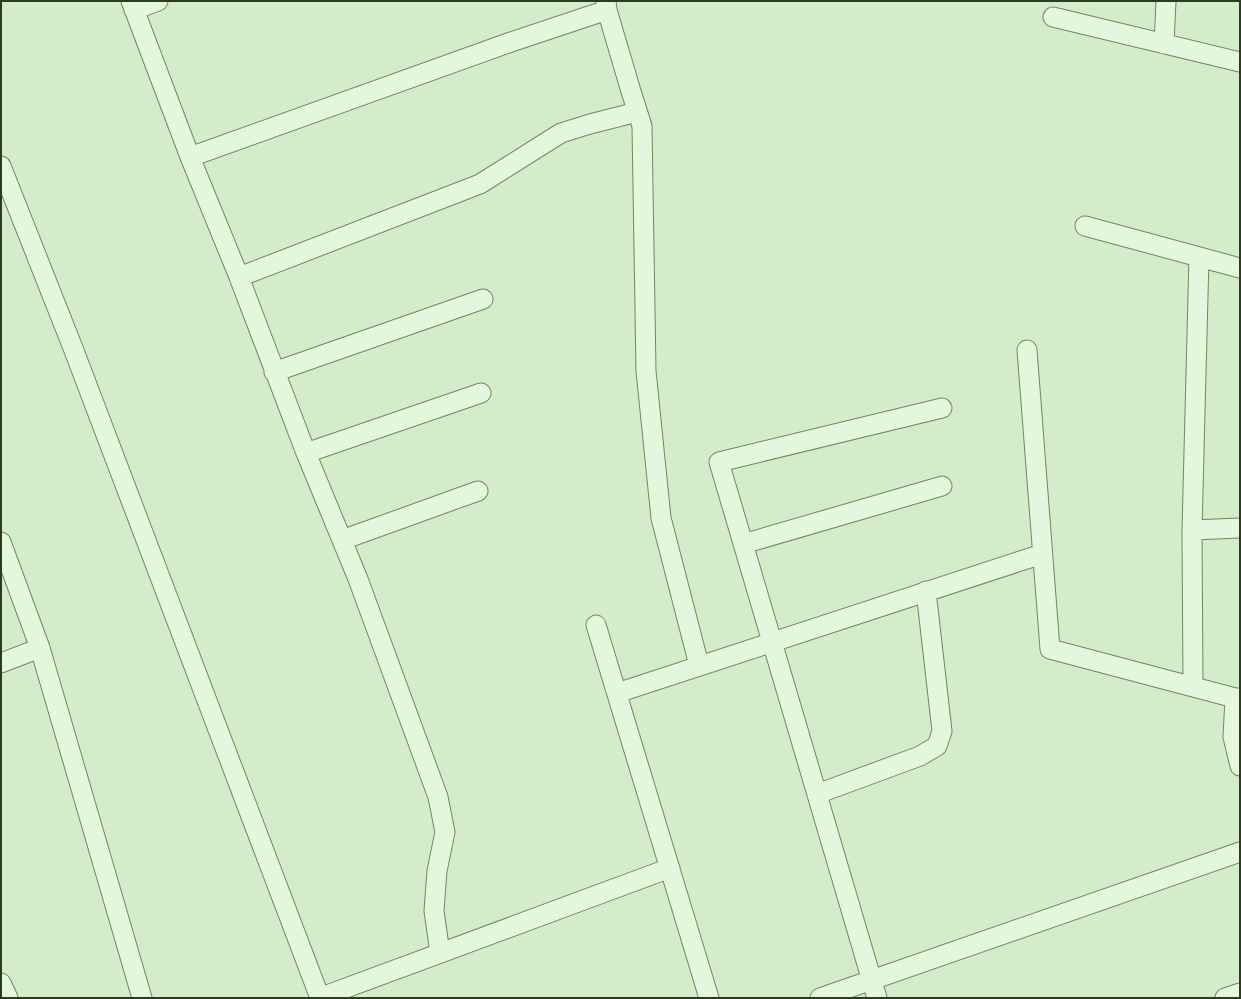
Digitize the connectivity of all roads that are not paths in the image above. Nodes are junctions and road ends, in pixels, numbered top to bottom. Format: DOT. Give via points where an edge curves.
graph roads {
  1 [pos="158,1"];
  2 [pos="1166,1"];
  3 [pos="607,5"];
  4 [pos="133,6"];
  5 [pos="1053,17"];
  6 [pos="1164,44"];
  7 [pos="1240,62"];
  8 [pos="637,112"];
  9 [pos="190,157"];
  10 [pos="1,166"];
  11 [pos="1086,226"];
  12 [pos="1199,257"];
  13 [pos="1240,268"];
  14 [pos="239,277"];
  15 [pos="484,299"];
  16 [pos="1027,350"];
  17 [pos="274,372"];
  18 [pos="481,393"];
  19 [pos="942,408"];
  20 [pos="306,453"];
  21 [pos="942,486"];
  22 [pos="478,491"];
  23 [pos="1240,528"];
  24 [pos="1192,530"];
  25 [pos="342,540"];
  26 [pos="1,542"];
  27 [pos="743,544"];
  28 [pos="1042,554"];
  29 [pos="926,591"];
  30 [pos="596,625"];
  31 [pos="772,642"];
  32 [pos="40,648"];
  33 [pos="1,663"];
  34 [pos="700,666"];
  35 [pos="1193,687"];
  36 [pos="616,693"];
  37 [pos="1238,698"];
  38 [pos="1240,766"];
  39 [pos="817,794"];
  40 [pos="1240,852"];
  41 [pos="670,868"];
  42 [pos="440,953"];
  43 [pos="872,980"];
  44 [pos="1,982"];
  45 [pos="1240,993"];
  46 [pos="8,998"];
  47 [pos="142,998"];
  48 [pos="319,998"];
  49 [pos="709,998"];
  50 [pos="820,998"];
  51 [pos="877,998"];
  52 [pos="1225,998"];
  1 -- 4 [label="street"];
  2 -- 6 [label="street"];
  3 -- 8 [label="street"];
  3 -- 9 [label="street" via="504,45"];
  4 -- 9 [label="street"];
  5 -- 6 [label="street"];
  6 -- 7 [label="street"];
  8 -- 14 [label="street" via="561,133 480,184"];
  8 -- 34 [label="street" via="642,126 646,371 660,518"];
  9 -- 14 [label="street"];
  10 -- 48 [label="street" via="76,356"];
  11 -- 12 [label="street"];
  12 -- 13 [label="street"];
  12 -- 24 [label="street"];
  14 -- 17 [label="street"];
  15 -- 17 [label="street"];
  16 -- 28 [label="street"];
  17 -- 20 [label="street"];
  18 -- 20 [label="street"];
  19 -- 27 [label="street" via="719,462"];
  20 -- 25 [label="street"];
  21 -- 27 [label="street"];
  22 -- 25 [label="street"];
  23 -- 24 [label="street"];
  24 -- 35 [label="street"];
  25 -- 42 [label="street" via="438,797 445,832 437,871 434,911"];
  26 -- 32 [label="street"];
  27 -- 31 [label="street"];
  28 -- 29 [label="street"];
  28 -- 35 [label="street" via="1050,650"];
  29 -- 31 [label="street"];
  29 -- 39 [label="street" via="942,731 937,746 920,756"];
  30 -- 36 [label="street"];
  31 -- 34 [label="street"];
  31 -- 39 [label="street"];
  32 -- 33 [label="street"];
  32 -- 47 [label="street"];
  34 -- 36 [label="street"];
  35 -- 37 [label="street"];
  36 -- 41 [label="street"];
  37 -- 38 [label="street" via="1233,737"];
  39 -- 43 [label="street"];
  40 -- 43 [label="street"];
  41 -- 42 [label="street"];
  41 -- 49 [label="street"];
  42 -- 48 [label="street"];
  43 -- 50 [label="street"];
  43 -- 51 [label="street"];
  44 -- 46 [label="street"];
  45 -- 52 [label="street"];
}
